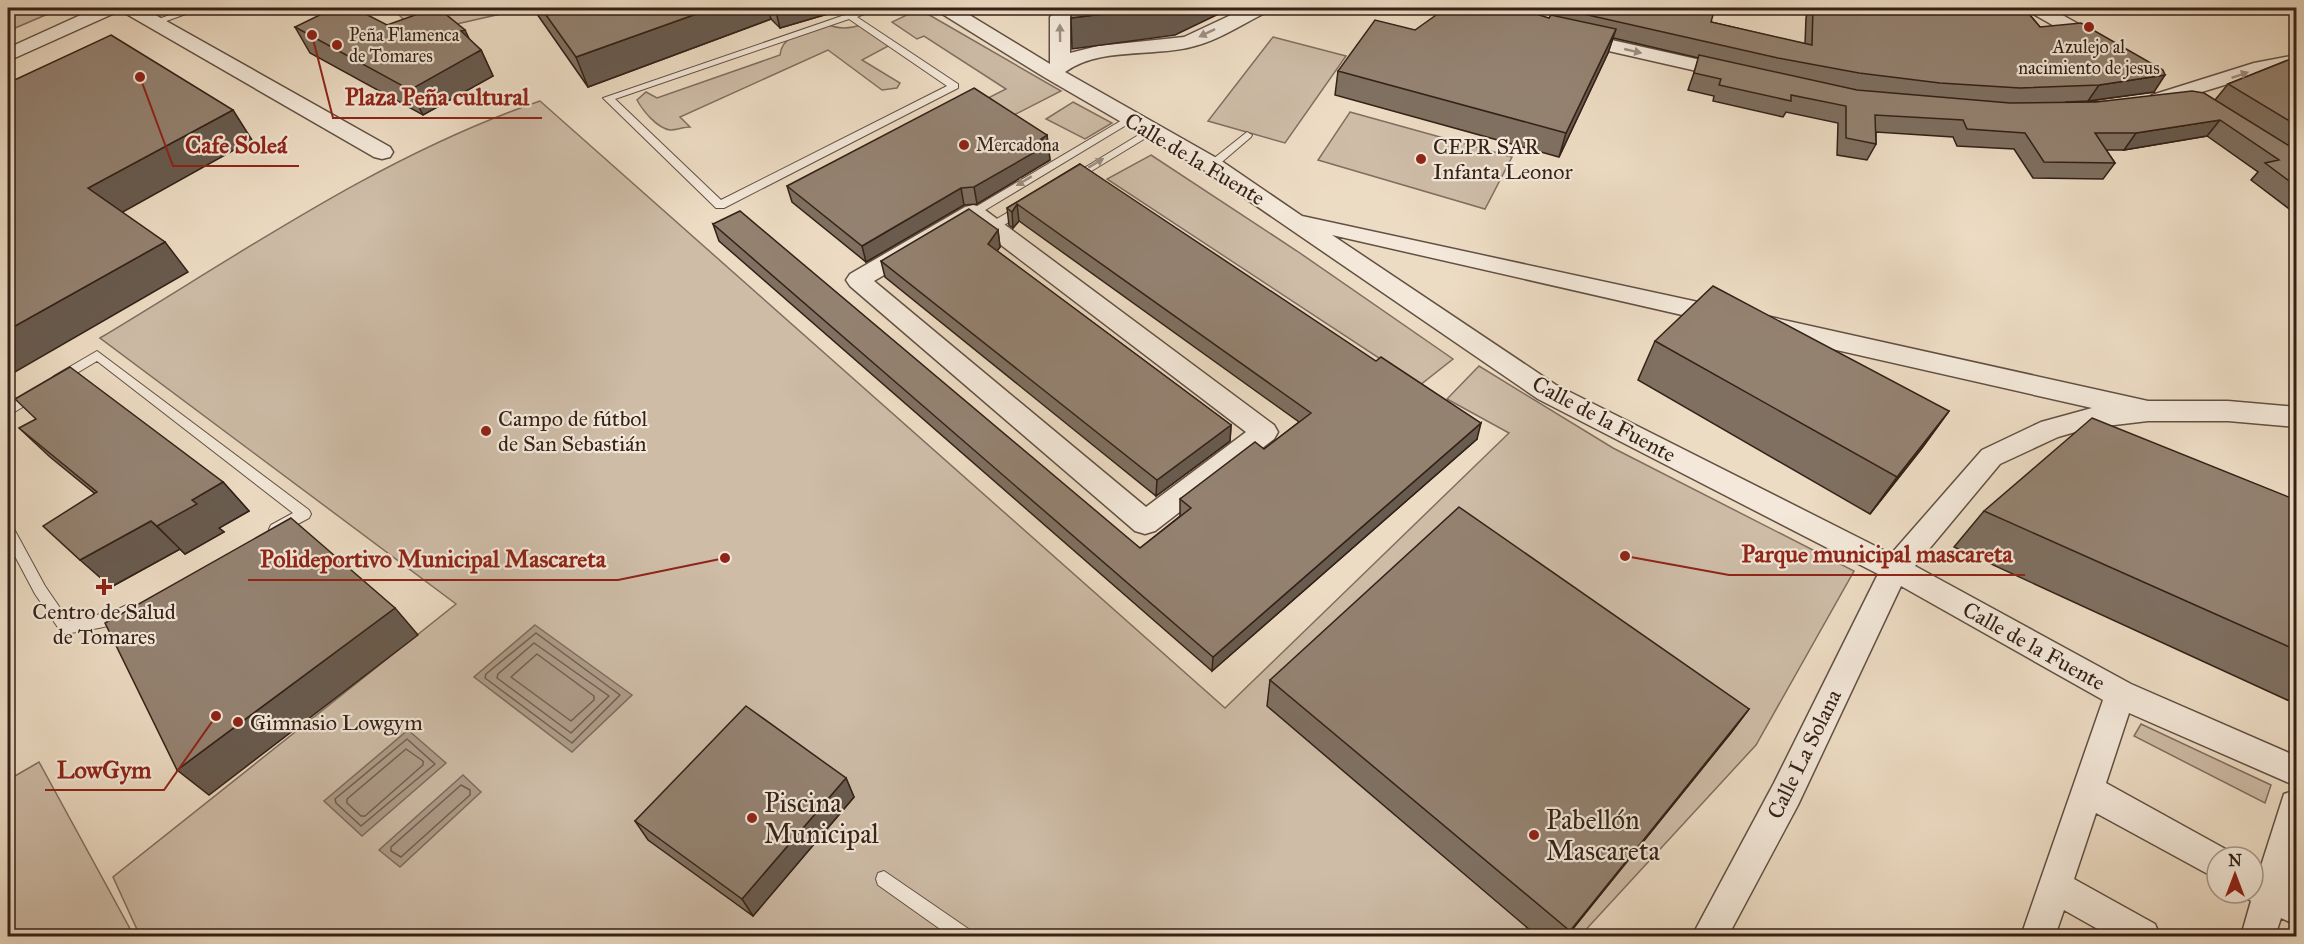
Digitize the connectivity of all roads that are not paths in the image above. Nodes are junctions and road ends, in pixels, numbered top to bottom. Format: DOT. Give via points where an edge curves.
graph roads {
  1 [pos="110,8"];
  2 [pos="130,8"];
  3 [pos="196,8"];
  4 [pos="873,8"];
  5 [pos="946,8"];
  6 [pos="1070,8"];
  7 [pos="1260,8"];
  8 [pos="1544,8"];
  9 [pos="2037,8"];
  10 [pos="850,16"];
  11 [pos="158,21"];
  12 [pos="2115,54"];
  13 [pos="8,55"];
  14 [pos="2293,62"];
  15 [pos="1056,68"];
  16 [pos="1750,77"];
  17 [pos="2155,77"];
  18 [pos="2184,94"];
  19 [pos="2143,103"];
  20 [pos="2203,105"];
  21 [pos="1140,125"];
  22 [pos="1247,135"];
  23 [pos="382,152"];
  24 [pos="1212,165"];
  25 [pos="1063,184"];
  26 [pos="1033,202"];
  27 [pos="983,219"];
  28 [pos="1291,219"];
  29 [pos="8,411"];
  30 [pos="2148,411"];
  31 [pos="2296,417"];
  32 [pos="8,531"];
  33 [pos="262,537"];
  34 [pos="1895,569"];
  35 [pos="148,600"];
  36 [pos="2120,694"];
  37 [pos="2296,771"];
  38 [pos="2087,790"];
  39 [pos="2296,805"];
  40 [pos="2205,856"];
  41 [pos="884,879"];
  42 [pos="2055,886"];
  43 [pos="2273,895"];
  44 [pos="964,936"];
  45 [pos="1709,936"];
  46 [pos="2038,936"];
  47 [pos="2143,936"];
  48 [pos="2258,936"];
  1 -- 13 [label="street"];
  2 -- 11 [label="street"];
  3 -- 11 [label="lane"];
  4 -- 10 [label="lane"];
  5 -- 15 [label="street, Calle de la Fuente"];
  15 -- 6 [label="street, one-way" via="1060,17"];
  7 -- 15 [label="street, one-way" via="1189,42 1087,54"];
  8 -- 16 [label="street, one-way" via="1523,25"];
  9 -- 12 [label="street"];
  10 -- 10 [label="lane" via="804,31 608,98 720,205 954,86"];
  11 -- 23 [label="street"];
  18 -- 14 [label="street, one-way"];
  15 -- 21 [label="street, Calle de la Fuente"];
  17 -- 18 [label="street"];
  18 -- 19 [label="street"];
  18 -- 20 [label="street"];
  21 -- 24 [label="street, Calle de la Fuente"];
  25 -- 21 [label="lane, one-way"];
  21 -- 27 [label="lane, one-way"];
  22 -- 24 [label="lane"];
  24 -- 28 [label="street, Calle de la Fuente"];
  26 -- 27 [label="lane"];
  27 -- 27 [label="street" via="858,280 1145,523 1265,432"];
  28 -- 30 [label="street"];
  28 -- 34 [label="street, Calle de la Fuente" via="1547,392"];
  29 -- 33 [label="lane" via="97,355 304,514"];
  30 -- 31 [label="street" via="2228,411"];
  30 -- 34 [label="street, Calle La Solana" via="2089,418 2050,429 1991,457"];
  32 -- 35 [label="lane" via="66,628 117,617"];
  34 -- 36 [label="street, Calle de la Fuente"];
  34 -- 45 [label="street, Calle La Solana" via="1786,794"];
  36 -- 37 [label="street, Calle de la Fuente"];
  36 -- 38 [label="street"];
  38 -- 40 [label="street"];
  38 -- 42 [label="street"];
  39 -- 43 [label="street"];
  41 -- 44 [label="lane"];
  42 -- 46 [label="street"];
  42 -- 47 [label="street"];
  43 -- 48 [label="street"];
}
